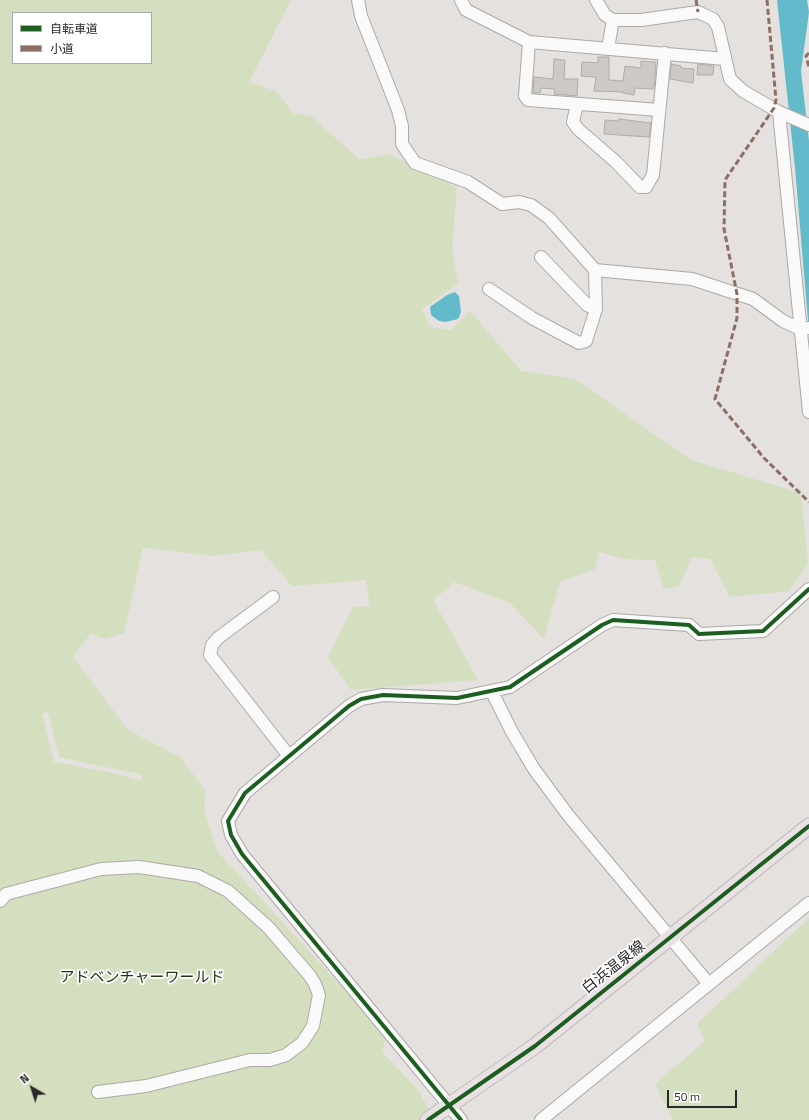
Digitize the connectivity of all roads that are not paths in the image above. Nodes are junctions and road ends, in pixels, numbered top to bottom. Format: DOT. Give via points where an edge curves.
graph roads {
  1 [pos="359,0"];
  2 [pos="461,0"];
  3 [pos="596,0"];
  4 [pos="613,20"];
  5 [pos="528,42"];
  6 [pos="608,48"];
  7 [pos="665,53"];
  8 [pos="725,59"];
  9 [pos="577,104"];
  10 [pos="659,110"];
  11 [pos="779,112"];
  12 [pos="809,125"];
  13 [pos="541,257"];
  14 [pos="595,270"];
  15 [pos="488,289"];
  16 [pos="596,310"];
  17 [pos="804,329"];
  18 [pos="809,412"];
  19 [pos="809,589"];
  20 [pos="273,597"];
  21 [pos="492,692"];
  22 [pos="289,756"];
  23 [pos="809,826"];
  24 [pos="0,901"];
  25 [pos="809,902"];
  26 [pos="671,938"];
  27 [pos="709,984"];
  28 [pos="98,1092"];
  29 [pos="449,1106"];
  30 [pos="428,1120"];
  31 [pos="461,1120"];
  32 [pos="541,1120"];
  1 -- 14 [label="street" via="361,16 398,110 402,126 402,144 415,163 468,182 502,204 531,204 549,218"];
  2 -- 5 [label="street" via="466,10"];
  3 -- 4 [label="street" via="605,15"];
  4 -- 6 [label="street"];
  4 -- 8 [label="street" via="642,20 702,13 713,19 718,27"];
  5 -- 6 [label="street"];
  5 -- 9 [label="street" via="525,96 528,100"];
  6 -- 7 [label="street"];
  7 -- 8 [label="street"];
  7 -- 10 [label="street"];
  8 -- 11 [label="street" via="730,79 743,91"];
  9 -- 10 [label="street"];
  9 -- 10 [label="street" via="573,122 578,129 640,187 646,187 653,175"];
  11 -- 12 [label="street"];
  11 -- 17 [label="street"];
  13 -- 16 [label="street" via="587,305"];
  14 -- 16 [label="street"];
  14 -- 17 [label="street" via="692,279 752,299 783,321"];
  15 -- 16 [label="street" via="532,318 579,343 586,341"];
  17 -- 18 [label="street"];
  19 -- 21 [label="street" via="763,631 699,634 689,625 613,620 510,687"];
  20 -- 22 [label="street" via="218,638 212,645 210,655"];
  21 -- 22 [label="street" via="457,698 382,695 361,699"];
  21 -- 26 [label="street" via="512,732 568,815"];
  22 -- 29 [label="street" via="245,793 228,821 231,835 242,854"];
  23 -- 26 [label="main road, 白浜温泉線"];
  24 -- 28 [label="street" via="6,894 101,870 139,867 198,876 228,891 269,928 315,984 319,995 313,1026 302,1043 286,1055 270,1060 250,1060 146,1086"];
  25 -- 27 [label="street"];
  26 -- 27 [label="street"];
  26 -- 29 [label="main road, 白浜温泉線" via="535,1046"];
  27 -- 32 [label="street"];
  29 -- 30 [label="main road, 白浜温泉線"];
  29 -- 31 [label="street"];
}
